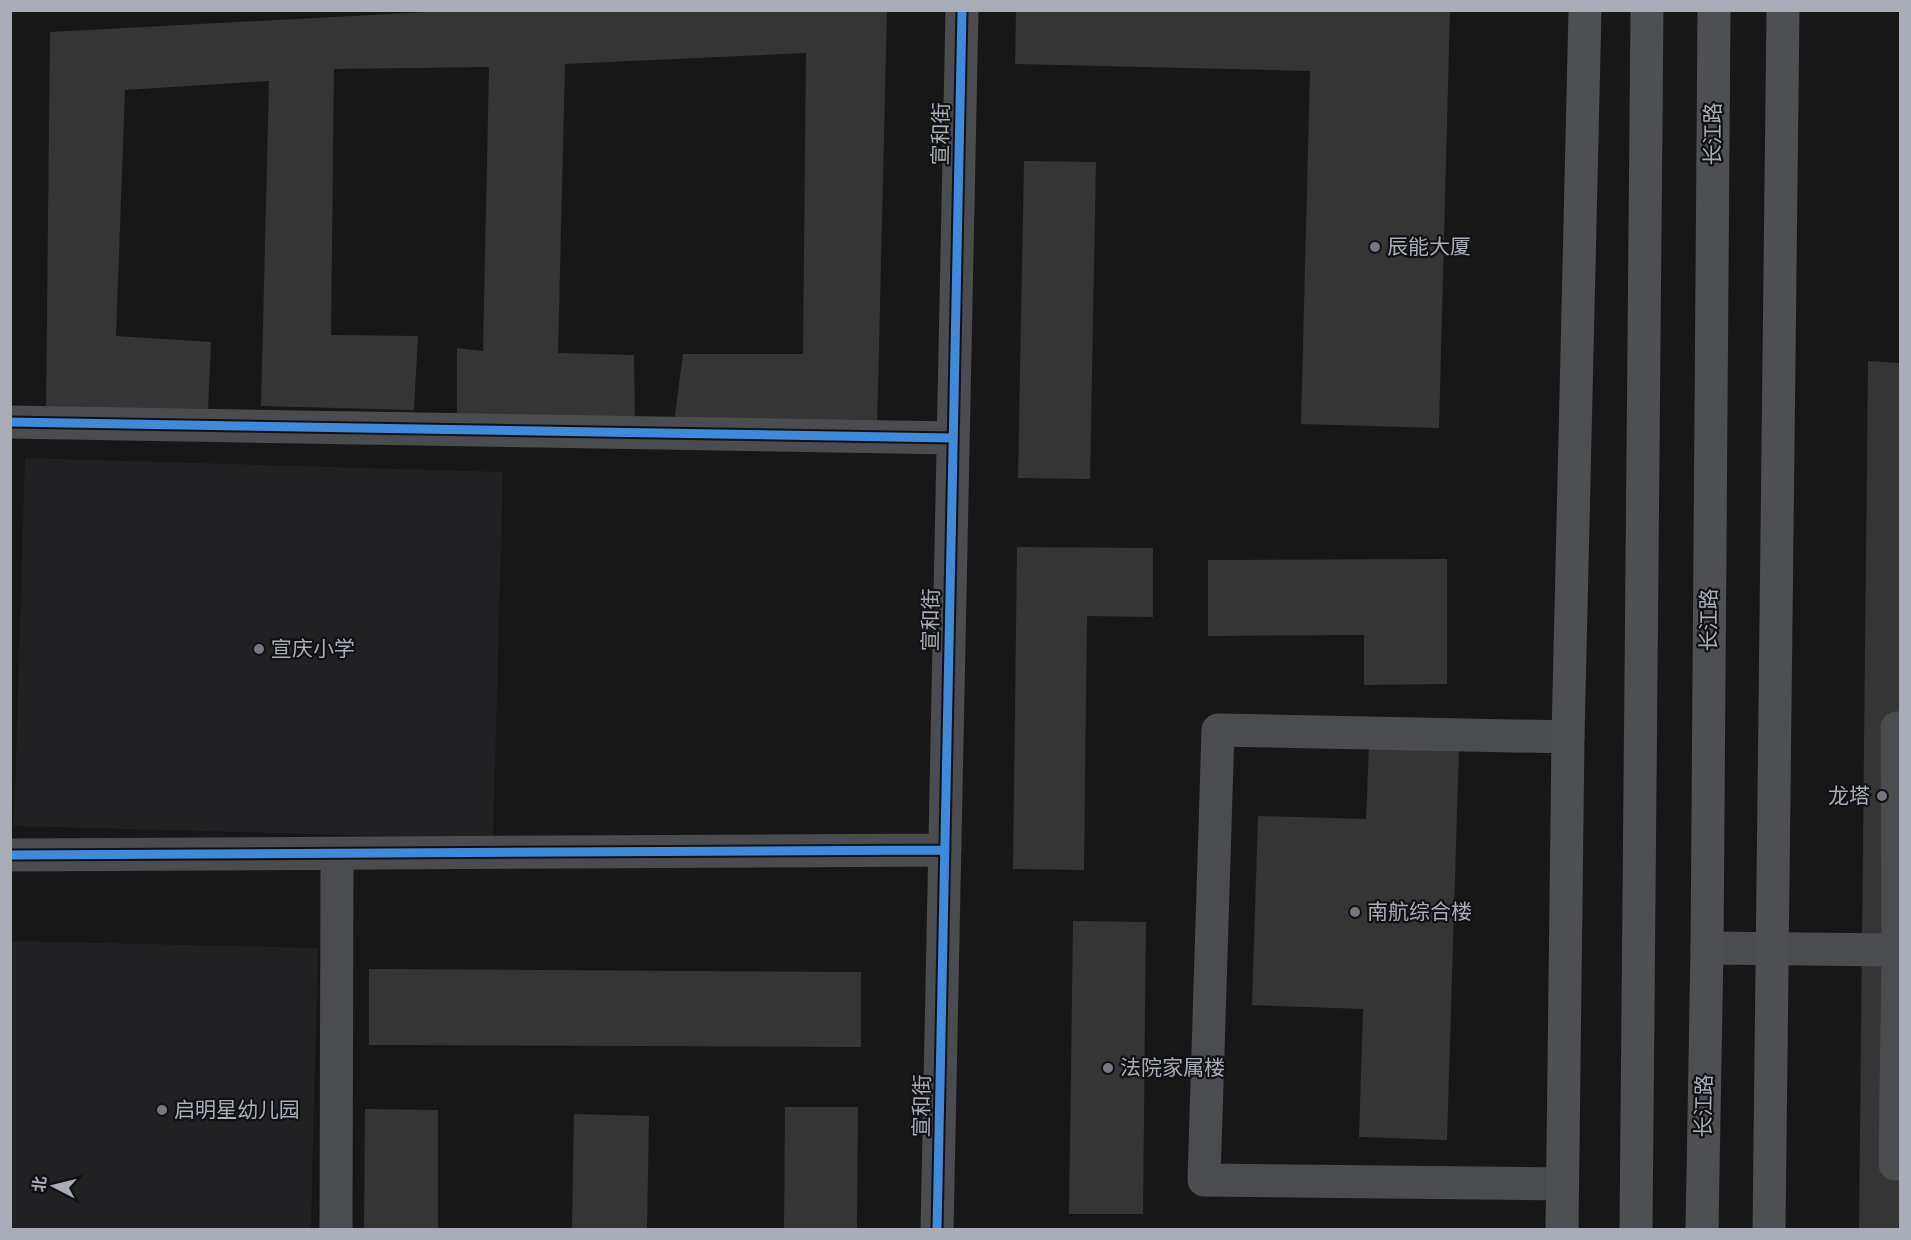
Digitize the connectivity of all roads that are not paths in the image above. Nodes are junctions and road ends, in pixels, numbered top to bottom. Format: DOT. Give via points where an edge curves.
graph roads {
  1 [pos="962,10"];
  2 [pos="1585,10"];
  3 [pos="1647,10"];
  4 [pos="1714,10"];
  5 [pos="1783,10"];
  6 [pos="10,422"];
  7 [pos="953,438"];
  8 [pos="1900,728"];
  9 [pos="1568,737"];
  10 [pos="1899,838"];
  11 [pos="945,850"];
  12 [pos="337,854"];
  13 [pos="10,855"];
  14 [pos="1707,948"];
  15 [pos="1774,949"];
  16 [pos="1899,950"];
  17 [pos="1899,1061"];
  18 [pos="1900,1164"];
  19 [pos="1563,1184"];
  20 [pos="336,1230"];
  21 [pos="937,1230"];
  22 [pos="1562,1230"];
  23 [pos="1636,1230"];
  24 [pos="1702,1230"];
  25 [pos="1769,1230"];
  1 -- 7 [label="street, 宣和街"];
  2 -- 9 [label="main road"];
  3 -- 23 [label="main road"];
  4 -- 14 [label="main road, 长江路"];
  5 -- 15 [label="main road"];
  6 -- 7 [label="street"];
  7 -- 11 [label="street, 宣和街"];
  8 -- 10 [label="street"];
  9 -- 19 [label="main road"];
  9 -- 19 [label="street" via="1218,730 1204,1180"];
  10 -- 16 [label="street"];
  11 -- 12 [label="street"];
  11 -- 21 [label="street, 宣和街"];
  12 -- 13 [label="street"];
  12 -- 20 [label="street"];
  14 -- 15 [label="street"];
  14 -- 24 [label="main road, 长江路"];
  15 -- 16 [label="street"];
  15 -- 25 [label="main road"];
  16 -- 17 [label="street"];
  17 -- 18 [label="street" via="1896,1164"];
  19 -- 22 [label="main road"];
}
